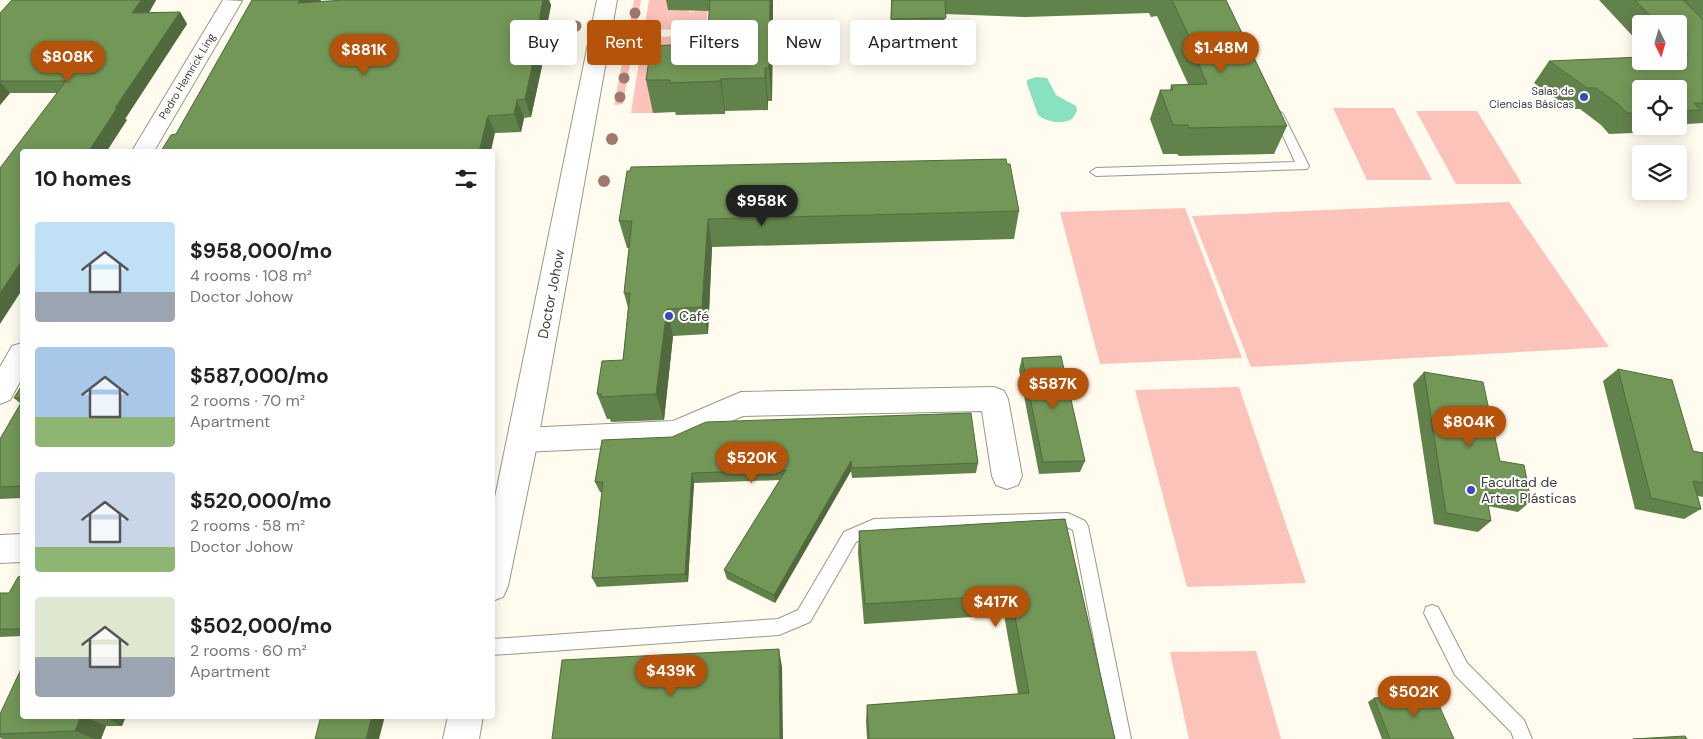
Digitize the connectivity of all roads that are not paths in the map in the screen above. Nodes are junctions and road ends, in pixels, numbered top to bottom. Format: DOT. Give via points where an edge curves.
graph roads {
  1 [pos="607,0"];
  2 [pos="232,1"];
  3 [pos="1274,105"];
  4 [pos="144,149"];
  5 [pos="1096,172"];
  6 [pos="20,357"];
  7 [pos="0,392"];
  8 [pos="523,440"];
  9 [pos="1007,476"];
  10 [pos="498,535"];
  11 [pos="20,548"];
  12 [pos="0,549"];
  13 [pos="495,560"];
  14 [pos="1432,613"];
  15 [pos="495,647"];
  16 [pos="465,719"];
  17 [pos="461,739"];
  18 [pos="1122,739"];
  19 [pos="1524,739"];
  1 -- 8 [label="street, Doctor Johow"];
  2 -- 4 [label="street, Pedro Hemrick Ling"];
  3 -- 5 [label="lane" via="1302,166"];
  6 -- 7 [label="street"];
  8 -- 9 [label="street" via="675,433 741,404 994,399"];
  8 -- 10 [label="street, Doctor Johow"];
  10 -- 13 [label="street, Doctor Johow"];
  11 -- 12 [label="street"];
  14 -- 19 [label="lane" via="1461,668 1518,726"];
  15 -- 18 [label="lane" via="779,628 804,616 850,537 874,526 1068,520 1080,526"];
  16 -- 17 [label="street"];
}
